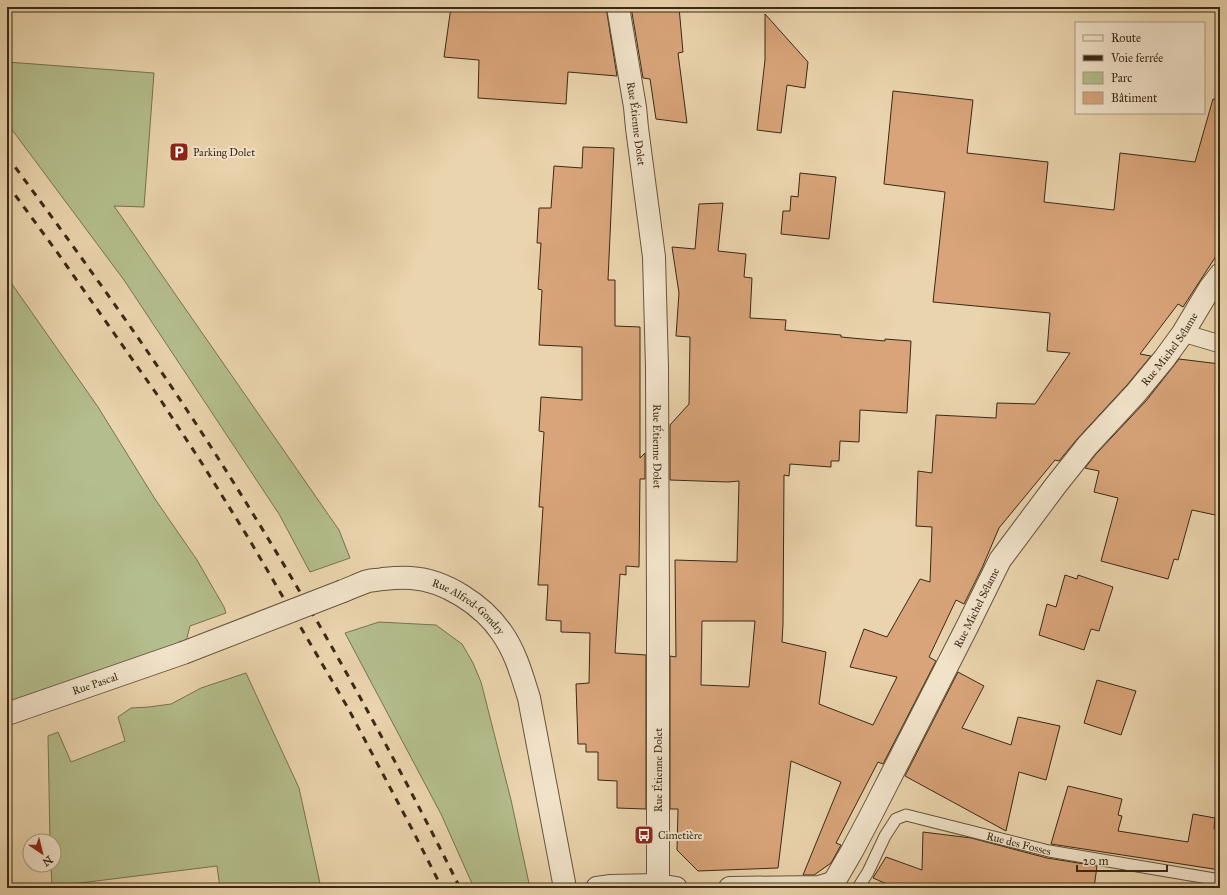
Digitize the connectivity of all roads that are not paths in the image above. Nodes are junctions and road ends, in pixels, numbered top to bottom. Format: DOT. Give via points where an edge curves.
graph roads {
  1 [pos="618,7"];
  2 [pos="1220,275"];
  3 [pos="1183,333"];
  4 [pos="1220,344"];
  5 [pos="183,653"];
  6 [pos="7,714"];
  7 [pos="1220,880"];
  8 [pos="838,885"];
  9 [pos="664,887"];
  10 [pos="565,888"];
  11 [pos="597,888"];
  12 [pos="730,888"];
  13 [pos="858,888"];
  1 -- 9 [label="street, Rue Étienne Dolet" via="635,106 654,257"];
  2 -- 3 [label="street, Rue Michel Sélame"];
  3 -- 4 [label="street"];
  3 -- 8 [label="street, Rue Michel Sélame" via="1136,393 1087,446 1000,560 852,851"];
  5 -- 6 [label="street, Rue Pascal"];
  5 -- 10 [label="street, Rue Alfred-Gondry, bridge" via="368,581 412,578 426,580 455,592 476,605 502,633 521,672 529,698"];
  7 -- 13 [label="lane, Rue des Fosses" via="1049,851 906,816 896,819"];
  8 -- 12 [label="street, Rue Michel Sélame"];
  9 -- 11 [label="street"];
}
